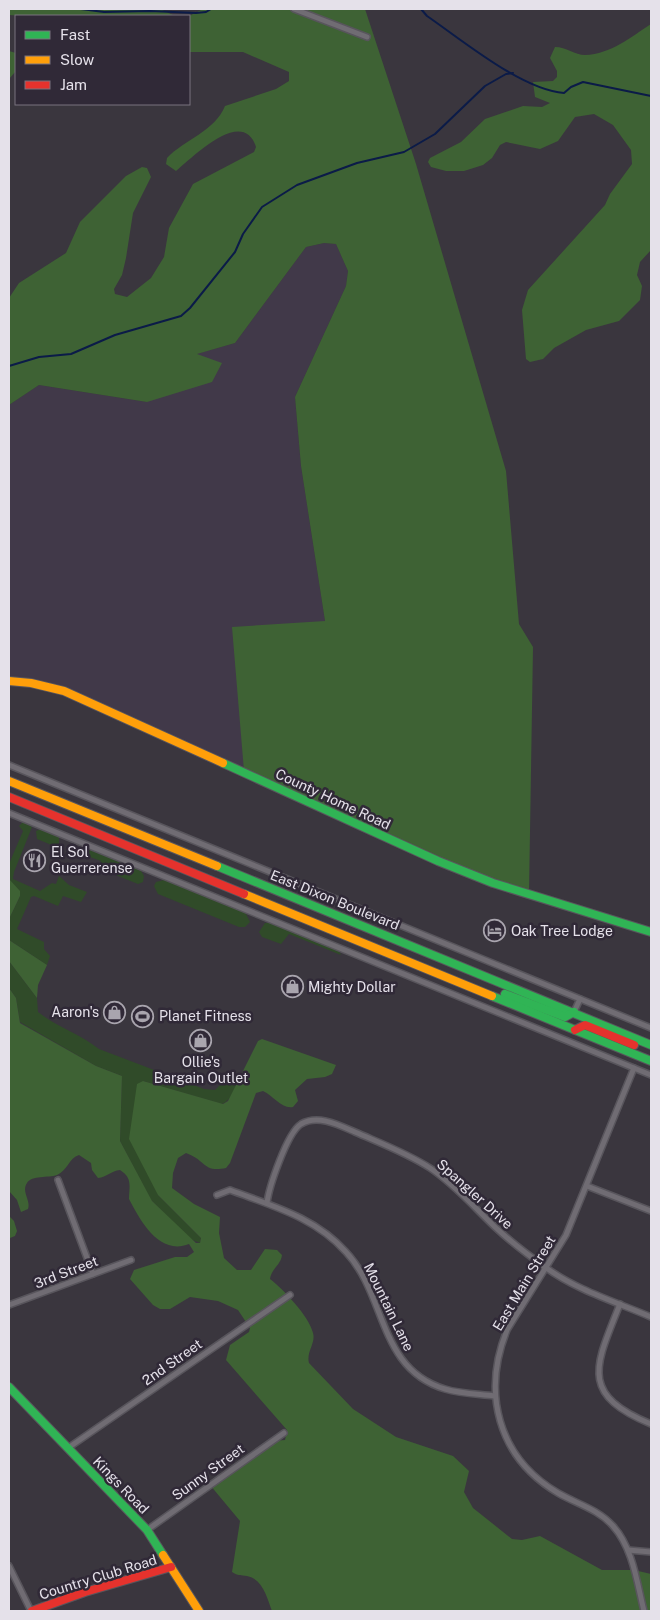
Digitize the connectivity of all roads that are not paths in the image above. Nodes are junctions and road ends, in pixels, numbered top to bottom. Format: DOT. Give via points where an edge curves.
graph roads {
  1 [pos="294,9"];
  2 [pos="367,37"];
  3 [pos="9,681"];
  4 [pos="9,765"];
  5 [pos="9,781"];
  6 [pos="9,797"];
  7 [pos="9,813"];
  8 [pos="262,901"];
  9 [pos="256,914"];
  10 [pos="651,932"];
  11 [pos="479,990"];
  12 [pos="580,999"];
  13 [pos="574,1012"];
  14 [pos="651,1028"];
  15 [pos="575,1030"];
  16 [pos="570,1042"];
  17 [pos="651,1045"];
  18 [pos="651,1050"];
  19 [pos="651,1061"];
  20 [pos="634,1068"];
  21 [pos="651,1075"];
  22 [pos="58,1180"];
  23 [pos="588,1186"];
  24 [pos="217,1195"];
  25 [pos="267,1204"];
  26 [pos="651,1211"];
  27 [pos="131,1260"];
  28 [pos="547,1268"];
  29 [pos="93,1274"];
  30 [pos="290,1295"];
  31 [pos="620,1304"];
  32 [pos="9,1305"];
  33 [pos="651,1317"];
  34 [pos="9,1387"];
  35 [pos="494,1396"];
  36 [pos="651,1424"];
  37 [pos="284,1433"];
  38 [pos="68,1448"];
  39 [pos="147,1530"];
  40 [pos="628,1550"];
  41 [pos="651,1552"];
  42 [pos="9,1566"];
  43 [pos="171,1567"];
  44 [pos="31,1611"];
  45 [pos="199,1611"];
  46 [pos="644,1611"];
  1 -- 2 [label="street"];
  3 -- 10 [label="main road, County Home Road" via="31,682 64,691 461,871"];
  4 -- 12 [label="street, East Dixon Boulevard"];
  5 -- 13 [label="main road, East Dixon Boulevard"];
  6 -- 8 [label="main road, East Dixon Boulevard"];
  7 -- 9 [label="street"];
  8 -- 9 [label="street"];
  8 -- 11 [label="main road, East Dixon Boulevard"];
  9 -- 16 [label="street"];
  11 -- 13 [label="main road" via="502,993 566,1017"];
  11 -- 15 [label="main road, East Dixon Boulevard"];
  12 -- 13 [label="street"];
  12 -- 14 [label="street, East Dixon Boulevard"];
  13 -- 17 [label="main road, East Dixon Boulevard"];
  15 -- 16 [label="street"];
  15 -- 18 [label="main road" via="586,1026"];
  15 -- 19 [label="main road, East Dixon Boulevard"];
  16 -- 20 [label="street"];
  20 -- 21 [label="street"];
  20 -- 23 [label="street, East Main Street"];
  22 -- 29 [label="street"];
  23 -- 26 [label="street"];
  23 -- 28 [label="street, East Main Street"];
  24 -- 25 [label="street, Mountain Lane" via="230,1190"];
  25 -- 28 [label="street, Spangler Drive" via="269,1190 294,1131 308,1121 326,1121 401,1152 431,1169 508,1239"];
  25 -- 35 [label="street, Mountain Lane" via="314,1224 346,1252 364,1278 394,1349 411,1370 444,1389"];
  27 -- 29 [label="street, 3rd Street"];
  28 -- 31 [label="street, Spangler Drive"];
  28 -- 35 [label="street, East Main Street" via="507,1330 494,1371"];
  29 -- 32 [label="street, 3rd Street"];
  30 -- 38 [label="street, 2nd Street"];
  31 -- 33 [label="street, Spangler Drive"];
  31 -- 36 [label="street" via="599,1358 600,1381 617,1407"];
  34 -- 38 [label="main road, Kings Road"];
  35 -- 40 [label="street, East Main Street" via="503,1428 522,1462 557,1492 602,1515 615,1527"];
  37 -- 39 [label="street, Sunny Street"];
  38 -- 39 [label="main road, Kings Road"];
  39 -- 43 [label="main road, Kings Road"];
  40 -- 41 [label="street"];
  40 -- 46 [label="street, East Main Street"];
  42 -- 44 [label="street"];
  43 -- 44 [label="main road, Country Club Road"];
  43 -- 45 [label="main road, Kings Road"];
}
